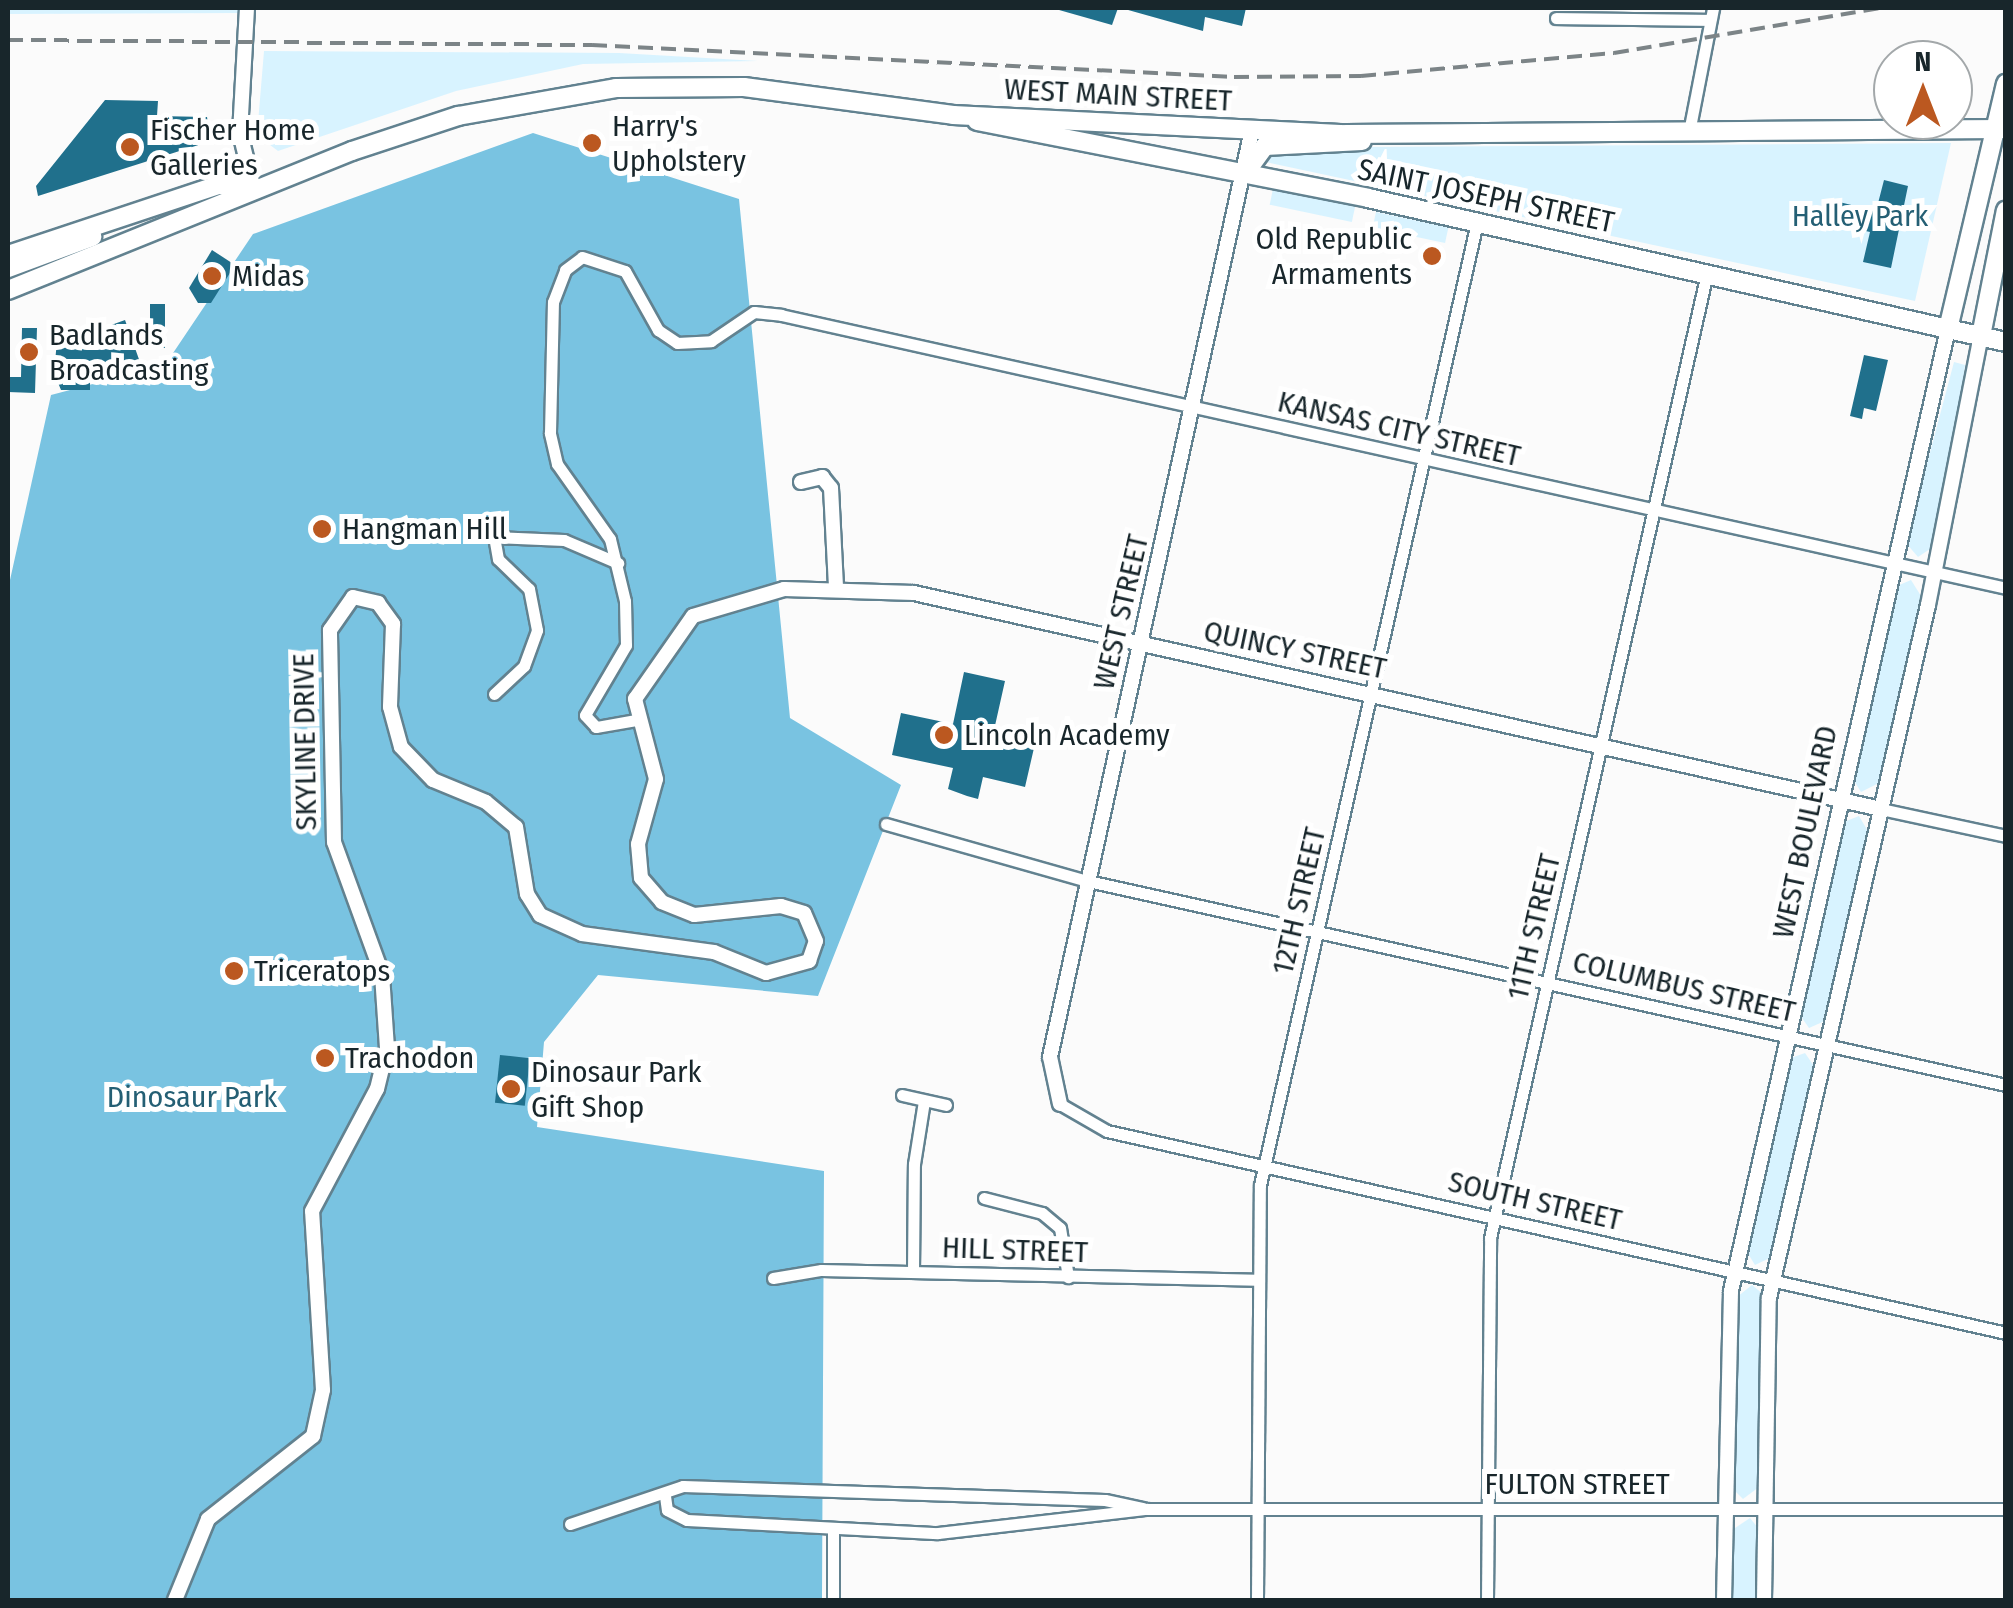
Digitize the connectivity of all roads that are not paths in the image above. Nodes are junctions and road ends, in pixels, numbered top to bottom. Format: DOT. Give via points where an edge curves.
graph roads {
  1 [pos="247,8"];
  2 [pos="1712,14"];
  3 [pos="1556,18"];
  4 [pos="2006,84"];
  5 [pos="953,115"];
  6 [pos="1252,130"];
  7 [pos="2001,130"];
  8 [pos="1689,132"];
  9 [pos="1376,134"];
  10 [pos="1246,172"];
  11 [pos="253,186"];
  12 [pos="144,207"];
  13 [pos="2006,210"];
  14 [pos="1477,222"];
  15 [pos="8,255"];
  16 [pos="8,268"];
  17 [pos="1707,274"];
  18 [pos="8,290"];
  19 [pos="1948,329"];
  20 [pos="1980,336"];
  21 [pos="2006,342"];
  22 [pos="1194,408"];
  23 [pos="1422,460"];
  24 [pos="801,482"];
  25 [pos="1653,511"];
  26 [pos="618,563"];
  27 [pos="1891,563"];
  28 [pos="1934,572"];
  29 [pos="836,586"];
  30 [pos="2006,588"];
  31 [pos="1142,644"];
  32 [pos="494,694"];
  33 [pos="1370,694"];
  34 [pos="636,720"];
  35 [pos="1600,747"];
  36 [pos="1840,799"];
  37 [pos="1882,809"];
  38 [pos="886,824"];
  39 [pos="2006,836"];
  40 [pos="1088,881"];
  41 [pos="1318,931"];
  42 [pos="1548,982"];
  43 [pos="1788,1036"];
  44 [pos="1825,1044"];
  45 [pos="2006,1086"];
  46 [pos="902,1095"];
  47 [pos="924,1100"];
  48 [pos="1060,1104"];
  49 [pos="946,1106"];
  50 [pos="1264,1165"];
  51 [pos="984,1198"];
  52 [pos="1494,1217"];
  53 [pos="913,1271"];
  54 [pos="1734,1273"];
  55 [pos="1068,1277"];
  56 [pos="773,1278"];
  57 [pos="1256,1280"];
  58 [pos="1772,1280"];
  59 [pos="2006,1333"];
  60 [pos="665,1496"];
  61 [pos="1257,1508"];
  62 [pos="1487,1508"];
  63 [pos="1148,1509"];
  64 [pos="1724,1509"];
  65 [pos="1764,1509"];
  66 [pos="2006,1509"];
  67 [pos="570,1524"];
  68 [pos="833,1530"];
  69 [pos="175,1600"];
  70 [pos="833,1600"];
  71 [pos="1258,1600"];
  72 [pos="1487,1600"];
  73 [pos="1724,1600"];
  74 [pos="1764,1600"];
  1 -- 11 [label="street" via="240,132"];
  2 -- 3 [label="street"];
  2 -- 8 [label="street"];
  4 -- 7 [label="main road, WEST BOULEVARD"];
  5 -- 6 [label="main road, WEST MAIN STREET"];
  5 -- 10 [label="main road, SAINT JOSEPH STREET"];
  5 -- 11 [label="main road, WEST MAIN STREET" via="744,86 616,88 458,116"];
  6 -- 9 [label="main road, WEST MAIN STREET"];
  6 -- 10 [label="street, WEST STREET"];
  7 -- 8 [label="main road, WEST MAIN STREET"];
  7 -- 19 [label="main road, WEST BOULEVARD"];
  8 -- 9 [label="main road, WEST MAIN STREET"];
  9 -- 10 [label="main road" via="1333,147 1266,146"];
  10 -- 14 [label="main road, SAINT JOSEPH STREET"];
  10 -- 22 [label="street, WEST STREET"];
  11 -- 12 [label="main road, WEST MAIN STREET" via="218,184"];
  11 -- 18 [label="main road, WEST MAIN STREET" via="225,207"];
  12 -- 15 [label="main road, WEST MAIN STREET"];
  12 -- 16 [label="main road" via="107,231"];
  13 -- 20 [label="main road"];
  14 -- 17 [label="main road, SAINT JOSEPH STREET"];
  14 -- 23 [label="street, 12TH STREET"];
  17 -- 19 [label="main road, SAINT JOSEPH STREET"];
  17 -- 25 [label="street, 11TH STREET"];
  19 -- 20 [label="main road, SAINT JOSEPH STREET"];
  19 -- 27 [label="street, WEST BOULEVARD"];
  20 -- 21 [label="main road, SAINT JOSEPH STREET"];
  20 -- 28 [label="street"];
  22 -- 23 [label="street, KANSAS CITY STREET"];
  22 -- 26 [label="street, KANSAS CITY STREET" via="782,315 754,312 711,342 689,346 658,330 616,264 582,257 565,270 550,320 552,449"];
  22 -- 31 [label="street, WEST STREET"];
  23 -- 25 [label="street, KANSAS CITY STREET"];
  23 -- 33 [label="street, 12TH STREET"];
  24 -- 29 [label="street" via="822,476 831,488"];
  25 -- 27 [label="street, KANSAS CITY STREET"];
  25 -- 35 [label="street, 11TH STREET"];
  26 -- 32 [label="street" via="564,540 494,537 498,560 529,589 537,630 524,666"];
  26 -- 34 [label="street" via="626,645 585,714 596,727"];
  27 -- 28 [label="street, KANSAS CITY STREET"];
  27 -- 36 [label="street, WEST BOULEVARD"];
  28 -- 30 [label="street, KANSAS CITY STREET"];
  28 -- 37 [label="street"];
  29 -- 31 [label="street, QUINCY STREET" via="914,593"];
  29 -- 34 [label="street, QUINCY STREET" via="753,594 693,616 640,682"];
  31 -- 33 [label="street, QUINCY STREET"];
  31 -- 40 [label="street, WEST STREET"];
  33 -- 35 [label="street, QUINCY STREET"];
  33 -- 41 [label="street, 12TH STREET"];
  34 -- 69 [label="street, SKYLINE DRIVE" via="656,779 638,844 649,892 694,916 781,906 804,912 816,941 796,970 766,973 714,952 582,934 540,915 527,894 516,827 486,802 433,780 400,747 390,707 395,634 387,611 358,597 334,616 334,842 382,974 387,1048 377,1089 312,1211 323,1390 313,1436 208,1520"];
  35 -- 36 [label="street, QUINCY STREET"];
  35 -- 42 [label="street, 11TH STREET"];
  36 -- 37 [label="street, QUINCY STREET"];
  36 -- 43 [label="street, WEST BOULEVARD"];
  37 -- 39 [label="street, QUINCY STREET"];
  37 -- 44 [label="street"];
  38 -- 40 [label="street, COLUMBUS STREET"];
  40 -- 41 [label="street, COLUMBUS STREET"];
  40 -- 48 [label="street, WEST STREET" via="1050,1057"];
  41 -- 42 [label="street, COLUMBUS STREET"];
  41 -- 50 [label="street, 12TH STREET"];
  42 -- 43 [label="street, COLUMBUS STREET"];
  42 -- 52 [label="street, 11TH STREET"];
  43 -- 44 [label="street, COLUMBUS STREET"];
  43 -- 54 [label="street, WEST BOULEVARD"];
  44 -- 45 [label="street, COLUMBUS STREET"];
  44 -- 58 [label="street"];
  46 -- 47 [label="street"];
  47 -- 49 [label="street"];
  47 -- 53 [label="street" via="914,1164"];
  48 -- 50 [label="street, SOUTH STREET" via="1106,1131"];
  50 -- 52 [label="street, SOUTH STREET"];
  50 -- 57 [label="street, 12TH STREET"];
  51 -- 55 [label="street" via="1042,1214 1060,1228"];
  52 -- 54 [label="street, SOUTH STREET"];
  52 -- 62 [label="street, 11TH STREET"];
  53 -- 55 [label="street, HILL STREET"];
  53 -- 56 [label="street, HILL STREET"];
  54 -- 58 [label="street, SOUTH STREET"];
  54 -- 64 [label="street, WEST BOULEVARD"];
  55 -- 57 [label="street, HILL STREET"];
  57 -- 61 [label="street, 12TH STREET"];
  58 -- 59 [label="street, SOUTH STREET"];
  58 -- 65 [label="street"];
  60 -- 63 [label="street, FULTON STREET" via="695,1486 1105,1500"];
  60 -- 67 [label="street, FULTON STREET"];
  60 -- 68 [label="street, FULTON STREET" via="667,1510 687,1520"];
  61 -- 62 [label="street, FULTON STREET"];
  61 -- 63 [label="street, FULTON STREET"];
  61 -- 71 [label="street, 12TH STREET"];
  62 -- 64 [label="street, FULTON STREET"];
  62 -- 72 [label="street, 11TH STREET"];
  63 -- 68 [label="street, FULTON STREET" via="965,1532"];
  64 -- 65 [label="street, FULTON STREET"];
  64 -- 73 [label="street, WEST BOULEVARD"];
  65 -- 66 [label="street, FULTON STREET"];
  65 -- 74 [label="street"];
  68 -- 70 [label="street"];
}
